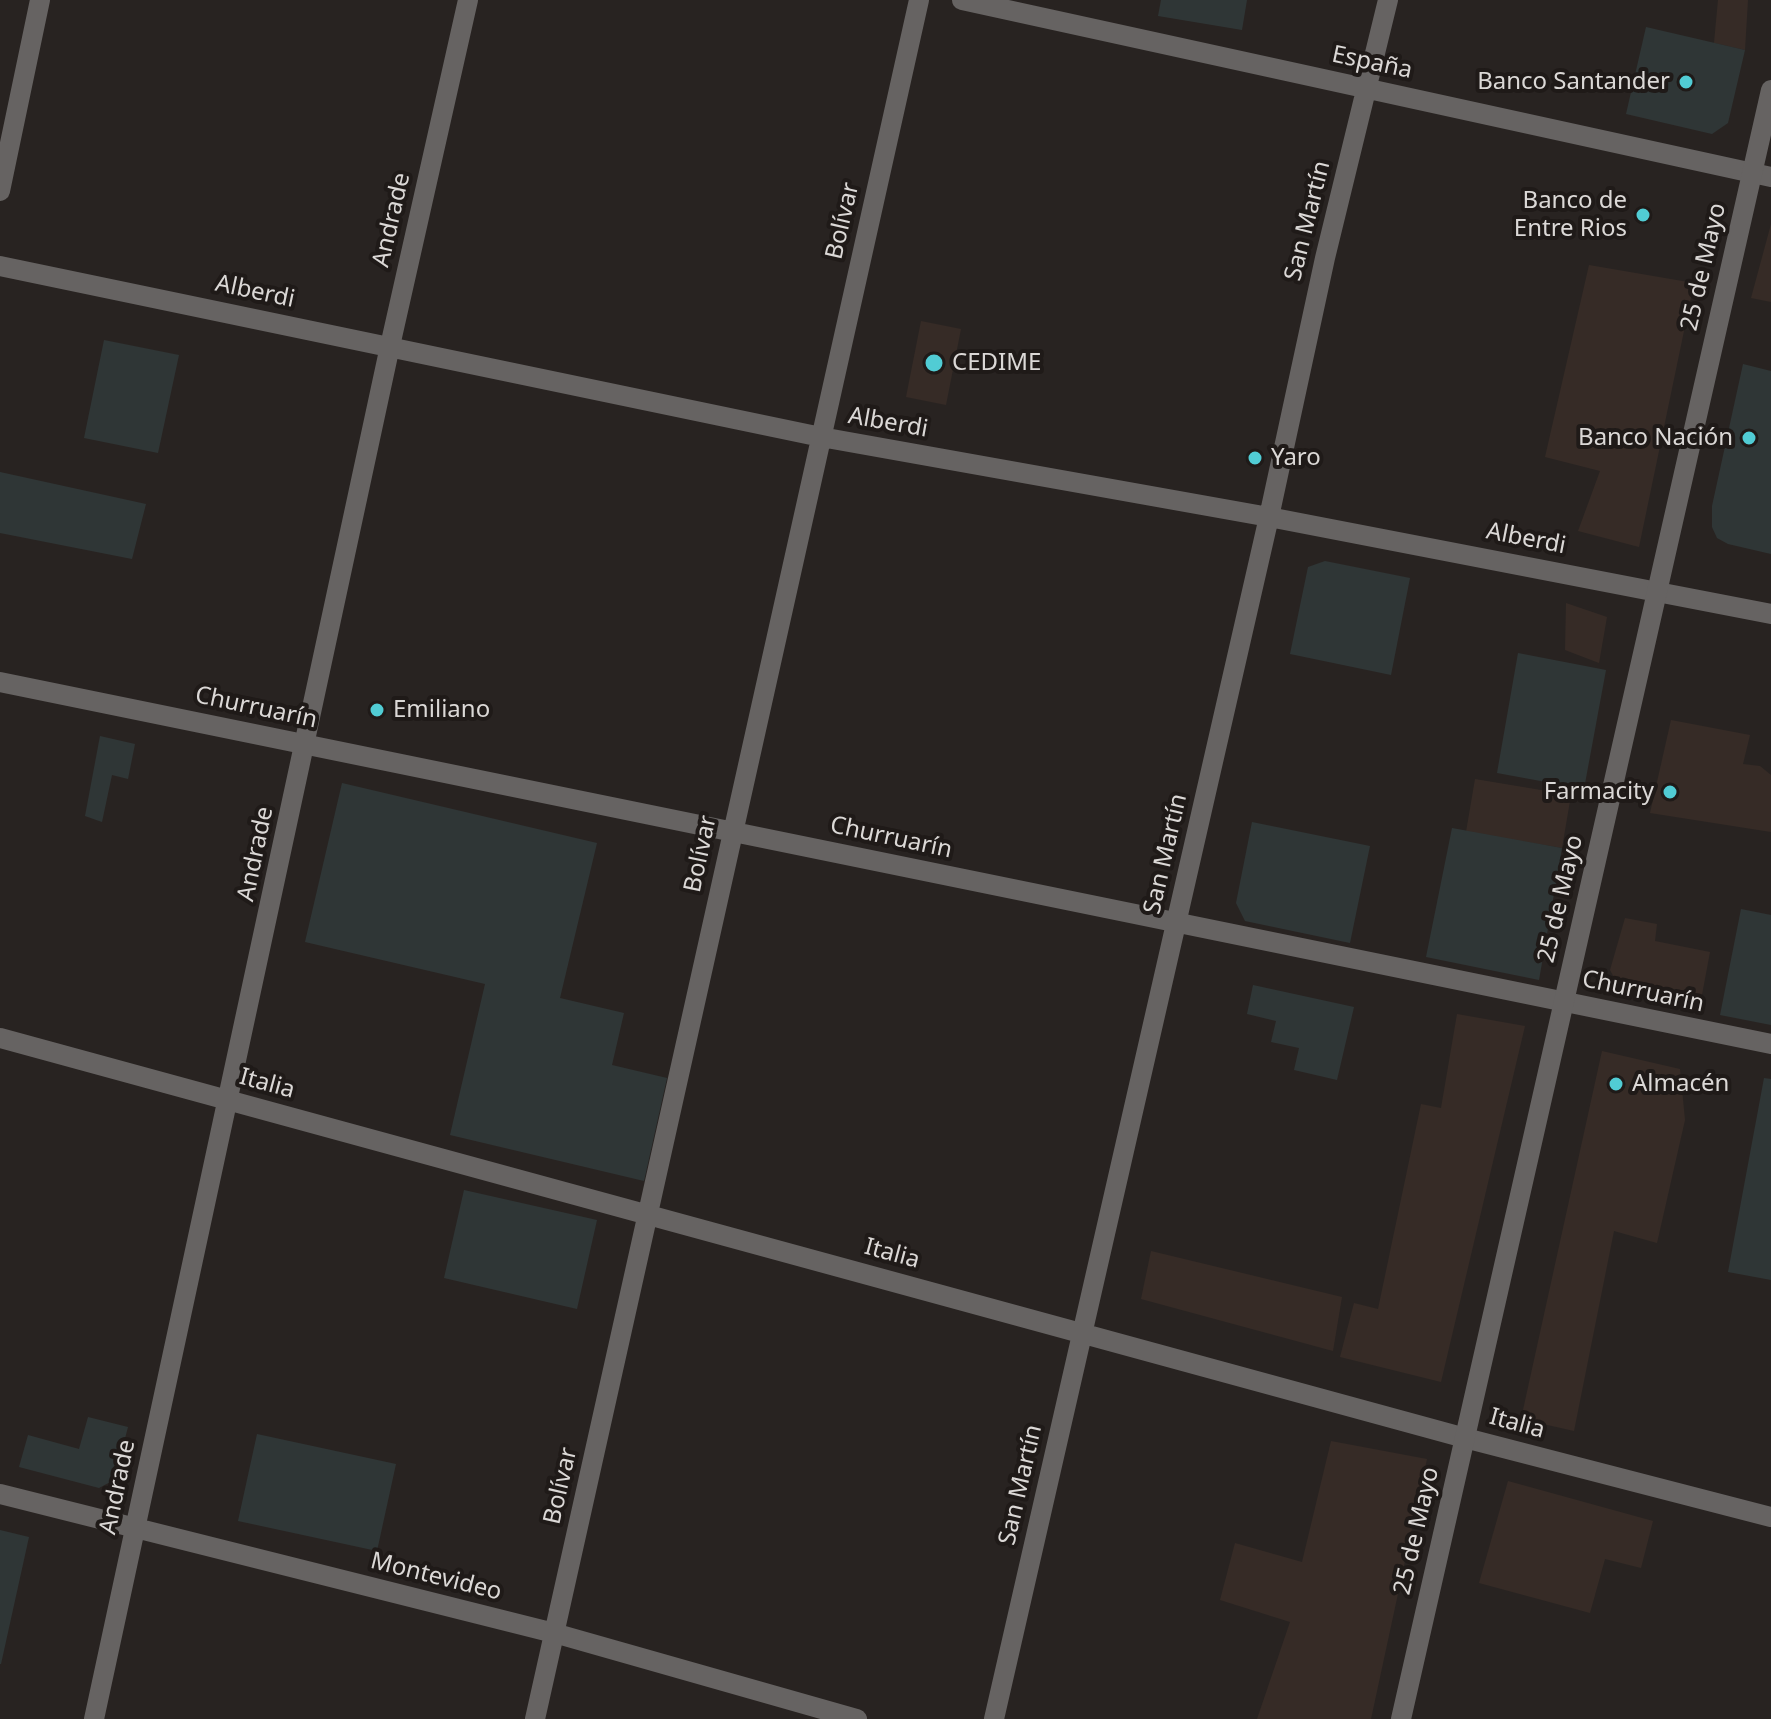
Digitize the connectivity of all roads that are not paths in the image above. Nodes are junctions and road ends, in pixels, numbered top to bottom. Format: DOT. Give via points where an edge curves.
graph roads {
  1 [pos="40,0"];
  2 [pos="468,0"];
  3 [pos="919,0"];
  4 [pos="962,0"];
  5 [pos="1388,0"];
  6 [pos="1368,89"];
  7 [pos="1771,90"];
  8 [pos="1761,175"];
  9 [pos="0,191"];
  10 [pos="0,266"];
  11 [pos="390,346"];
  12 [pos="821,437"];
  13 [pos="1269,517"];
  14 [pos="1659,590"];
  15 [pos="1771,614"];
  16 [pos="0,682"];
  17 [pos="306,745"];
  18 [pos="733,832"];
  19 [pos="1177,923"];
  20 [pos="1564,1002"];
  21 [pos="0,1038"];
  22 [pos="1771,1044"];
  23 [pos="230,1101"];
  24 [pos="648,1215"];
  25 [pos="1083,1333"];
  26 [pos="1465,1438"];
  27 [pos="0,1494"];
  28 [pos="1771,1517"];
  29 [pos="135,1528"];
  30 [pos="554,1633"];
  31 [pos="94,1719"];
  32 [pos="535,1719"];
  33 [pos="857,1719"];
  34 [pos="994,1719"];
  35 [pos="1401,1719"];
  1 -- 9 [label="street"];
  2 -- 11 [label="street, Andrade"];
  3 -- 12 [label="street, Bolívar"];
  4 -- 6 [label="street, España"];
  5 -- 6 [label="street, San Martín"];
  6 -- 8 [label="street, España"];
  6 -- 13 [label="street, San Martín"];
  7 -- 8 [label="street, 25 de Mayo"];
  8 -- 14 [label="street, 25 de Mayo"];
  10 -- 11 [label="street, Alberdi"];
  11 -- 12 [label="street, Alberdi"];
  11 -- 17 [label="street, Andrade"];
  12 -- 13 [label="street, Alberdi"];
  12 -- 18 [label="street, Bolívar"];
  13 -- 14 [label="street, Alberdi"];
  13 -- 19 [label="street, San Martín"];
  14 -- 15 [label="street, Alberdi"];
  14 -- 20 [label="street, 25 de Mayo"];
  16 -- 17 [label="street, Churruarín"];
  17 -- 18 [label="street, Churruarín"];
  17 -- 23 [label="street, Andrade"];
  18 -- 19 [label="street, Churruarín"];
  18 -- 24 [label="street, Bolívar"];
  19 -- 20 [label="street, Churruarín"];
  19 -- 25 [label="street, San Martín"];
  20 -- 22 [label="street, Churruarín"];
  20 -- 26 [label="street, 25 de Mayo"];
  21 -- 23 [label="street, Italia"];
  23 -- 24 [label="street, Italia"];
  23 -- 29 [label="street, Andrade"];
  24 -- 25 [label="street, Italia"];
  24 -- 30 [label="street, Bolívar"];
  25 -- 26 [label="street, Italia"];
  25 -- 34 [label="street, San Martín"];
  26 -- 28 [label="street, Italia"];
  26 -- 35 [label="street, 25 de Mayo"];
  27 -- 29 [label="street, Montevideo"];
  29 -- 30 [label="street, Montevideo"];
  29 -- 31 [label="street, Andrade"];
  30 -- 32 [label="street, Bolívar"];
  30 -- 33 [label="street, Montevideo"];
}
